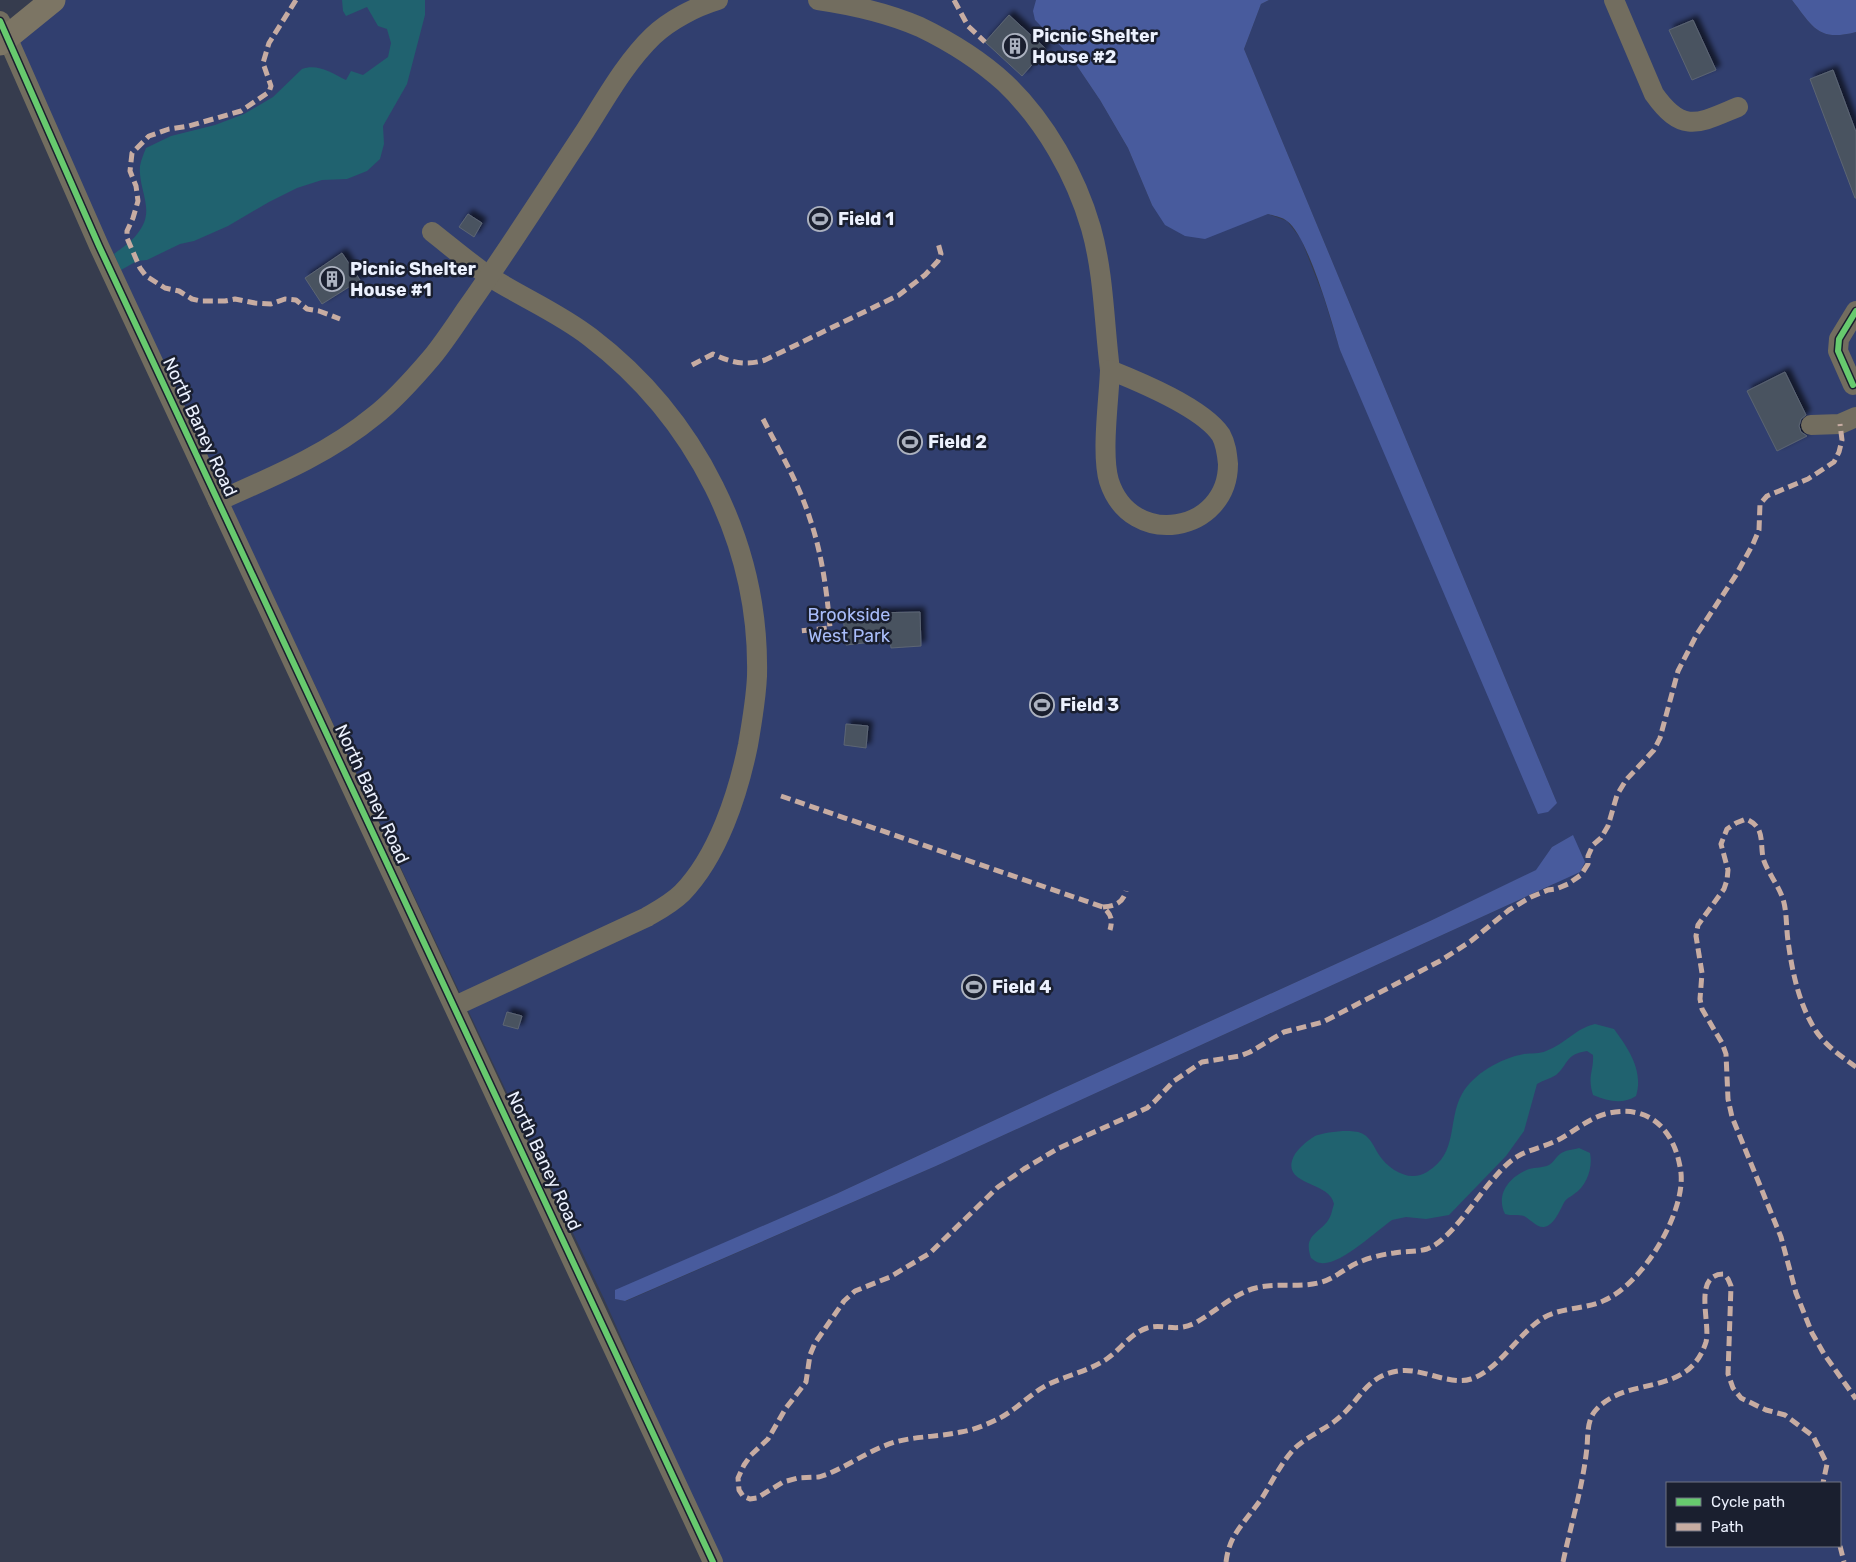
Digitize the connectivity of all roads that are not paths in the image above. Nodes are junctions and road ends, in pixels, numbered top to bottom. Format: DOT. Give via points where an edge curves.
graph roads {
  1 [pos="53,0"];
  2 [pos="718,0"];
  3 [pos="818,0"];
  4 [pos="1614,0"];
  5 [pos="2,34"];
  6 [pos="1738,107"];
  7 [pos="432,232"];
  8 [pos="490,276"];
  9 [pos="1856,311"];
  10 [pos="1110,370"];
  11 [pos="1853,385"];
  12 [pos="1856,417"];
  13 [pos="1811,425"];
  14 [pos="218,501"];
  15 [pos="455,1006"];
  16 [pos="713,1562"];
  1 -- 5 [label="main road"];
  2 -- 8 [label="street" via="671,22 642,47"];
  3 -- 10 [label="street" via="872,11 919,27 994,74 1023,103 1063,161 1091,228 1098,260"];
  4 -- 6 [label="street" via="1654,94 1674,117 1702,122"];
  5 -- 14 [label="street, North Baney Road"];
  7 -- 8 [label="street"];
  8 -- 14 [label="street" via="432,356 375,416 295,466"];
  8 -- 15 [label="street" via="589,336 619,360 675,421 718,494 744,565 754,623 757,677 738,788 707,859 682,892 647,917"];
  9 -- 11 [label="street" via="1839,339 1838,351"];
  10 -- 10 [label="street" via="1107,464 1109,480 1119,502 1132,515 1150,524 1164,526 1181,523 1208,510 1224,490 1227,478 1227,454 1220,434 1209,422 1181,403"];
  12 -- 13 [label="street" via="1840,424"];
  14 -- 15 [label="street, North Baney Road"];
  15 -- 16 [label="street, North Baney Road"];
}
